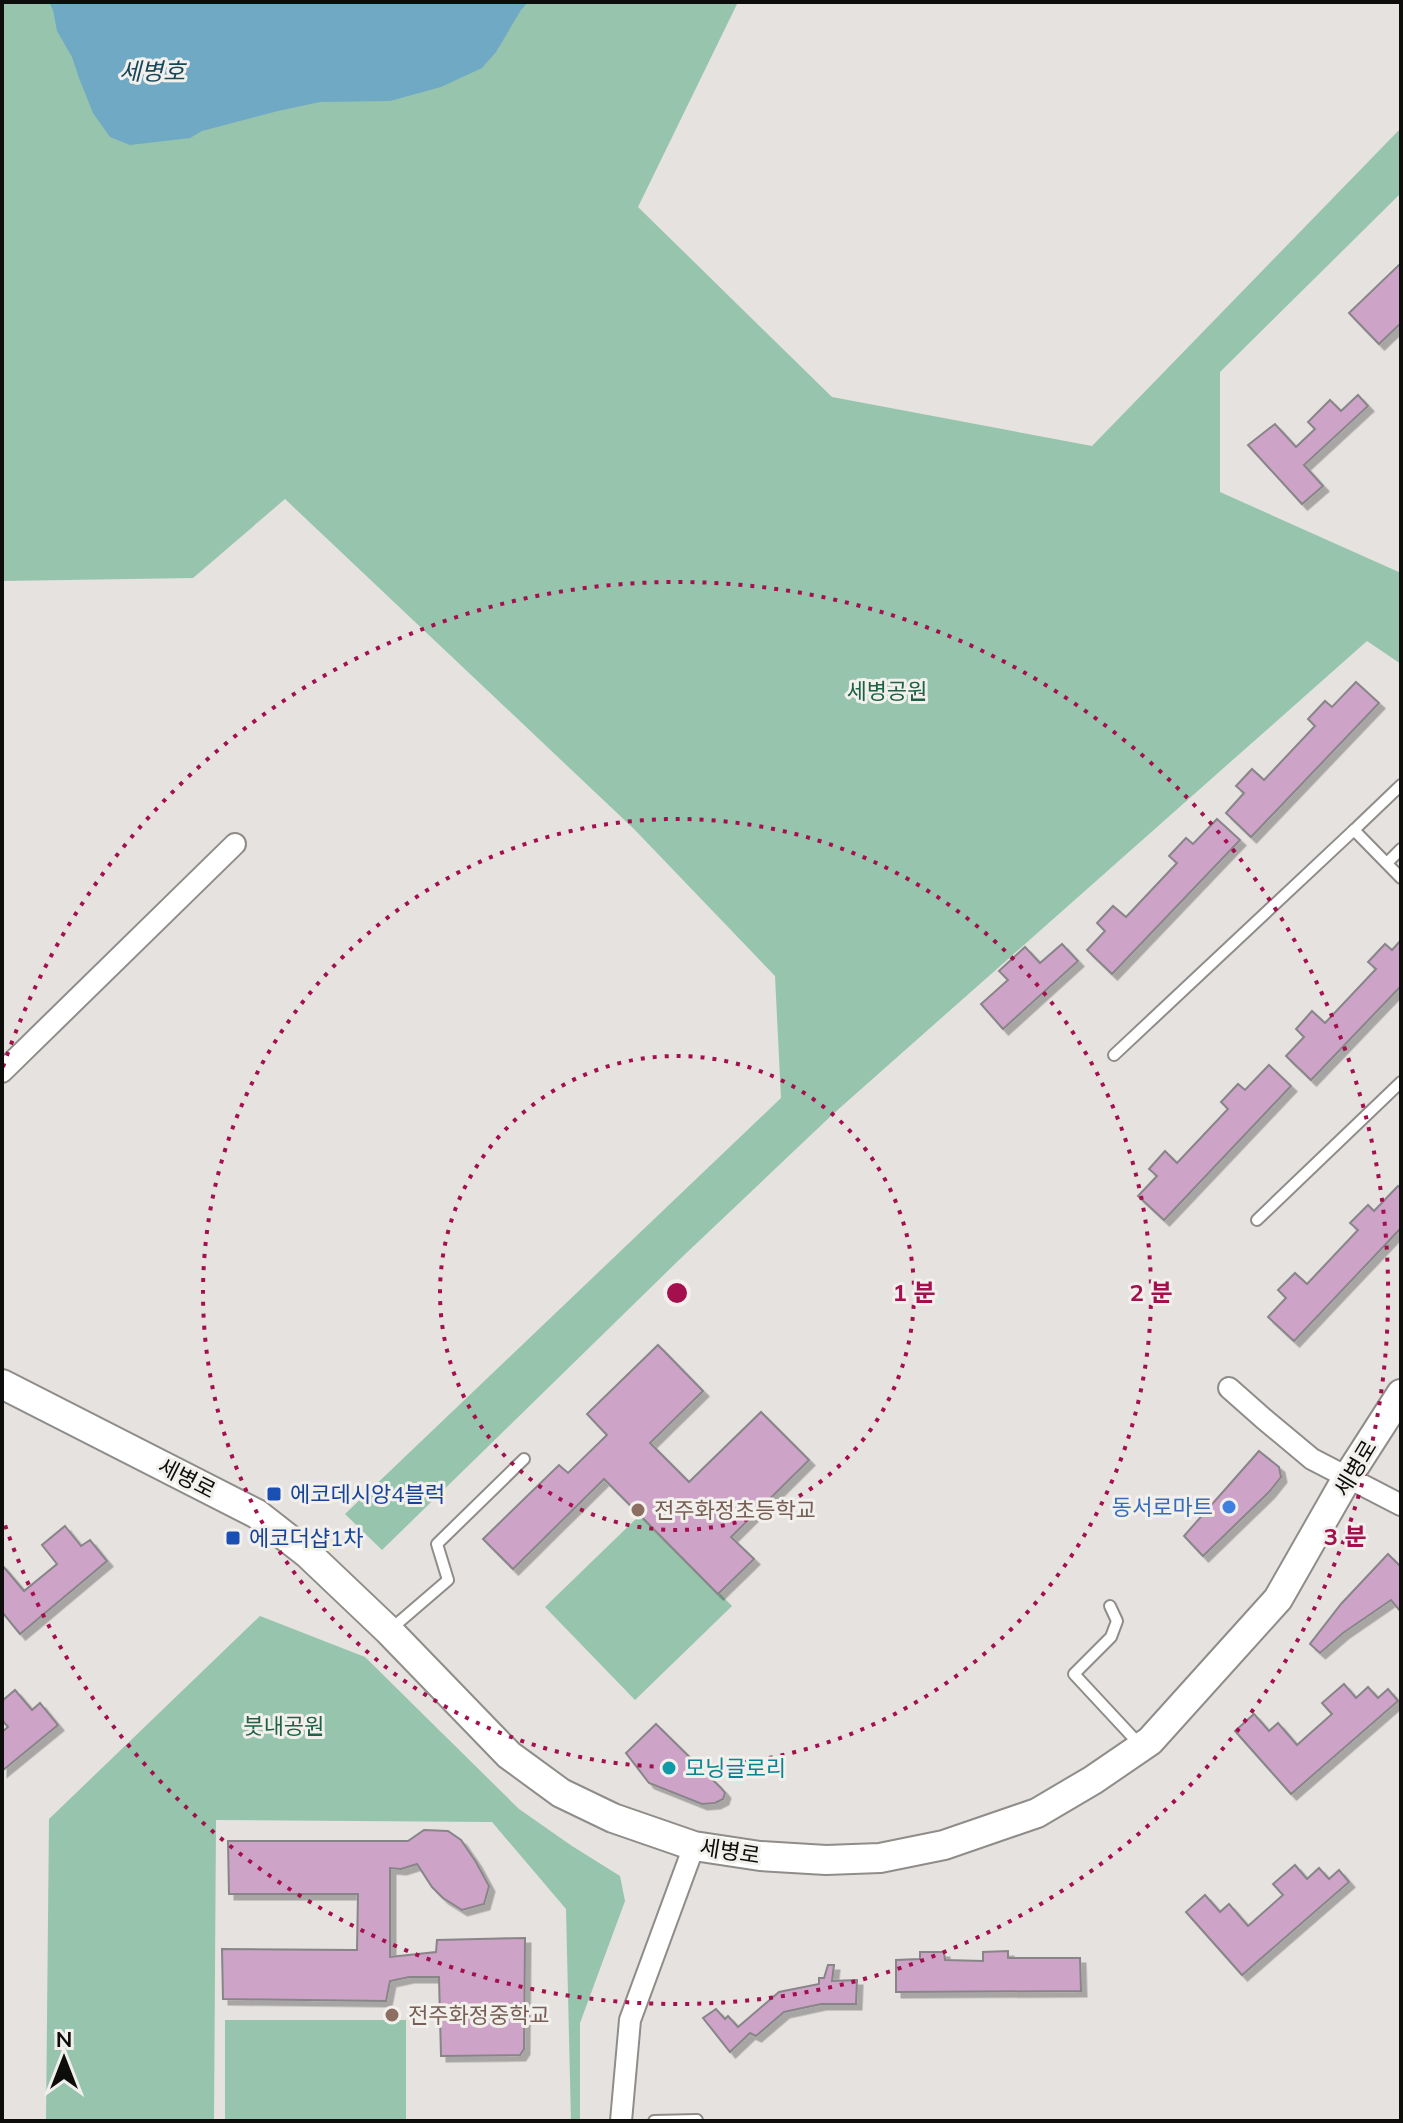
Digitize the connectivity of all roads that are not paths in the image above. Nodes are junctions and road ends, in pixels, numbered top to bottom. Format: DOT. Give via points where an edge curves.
graph roads {
  1 [pos="1401,785"];
  2 [pos="1354,830"];
  3 [pos="235,844"];
  4 [pos="1401,849"];
  5 [pos="1387,863"];
  6 [pos="1401,878"];
  7 [pos="1114,1055"];
  8 [pos="2,1072"];
  9 [pos="1401,1082"];
  10 [pos="1257,1220"];
  11 [pos="2,1384"];
  12 [pos="1229,1388"];
  13 [pos="1401,1394"];
  14 [pos="524,1459"];
  15 [pos="1347,1478"];
  16 [pos="1401,1505"];
  17 [pos="1110,1606"];
  18 [pos="389,1631"];
  19 [pos="1142,1747"];
  20 [pos="694,1846"];
  21 [pos="697,2120"];
  22 [pos="621,2121"];
  23 [pos="654,2121"];
  1 -- 2 [label="lane"];
  2 -- 5 [label="lane"];
  2 -- 7 [label="lane"];
  3 -- 8 [label="street"];
  4 -- 5 [label="lane"];
  5 -- 6 [label="lane"];
  9 -- 10 [label="lane"];
  11 -- 18 [label="street, 세병로" via="257,1514"];
  12 -- 15 [label="street" via="1312,1459"];
  13 -- 15 [label="street, 세병로"];
  14 -- 18 [label="lane" via="437,1544 448,1580"];
  15 -- 16 [label="street"];
  15 -- 19 [label="street, 세병로" via="1278,1599"];
  17 -- 19 [label="lane" via="1117,1621 1111,1637 1074,1674"];
  18 -- 20 [label="street, 세병로" via="509,1755 561,1793"];
  19 -- 20 [label="street, 세병로" via="1037,1813 944,1845 880,1858 826,1860"];
  20 -- 22 [label="street" via="630,2020"];
  21 -- 23 [label="lane"];
}
